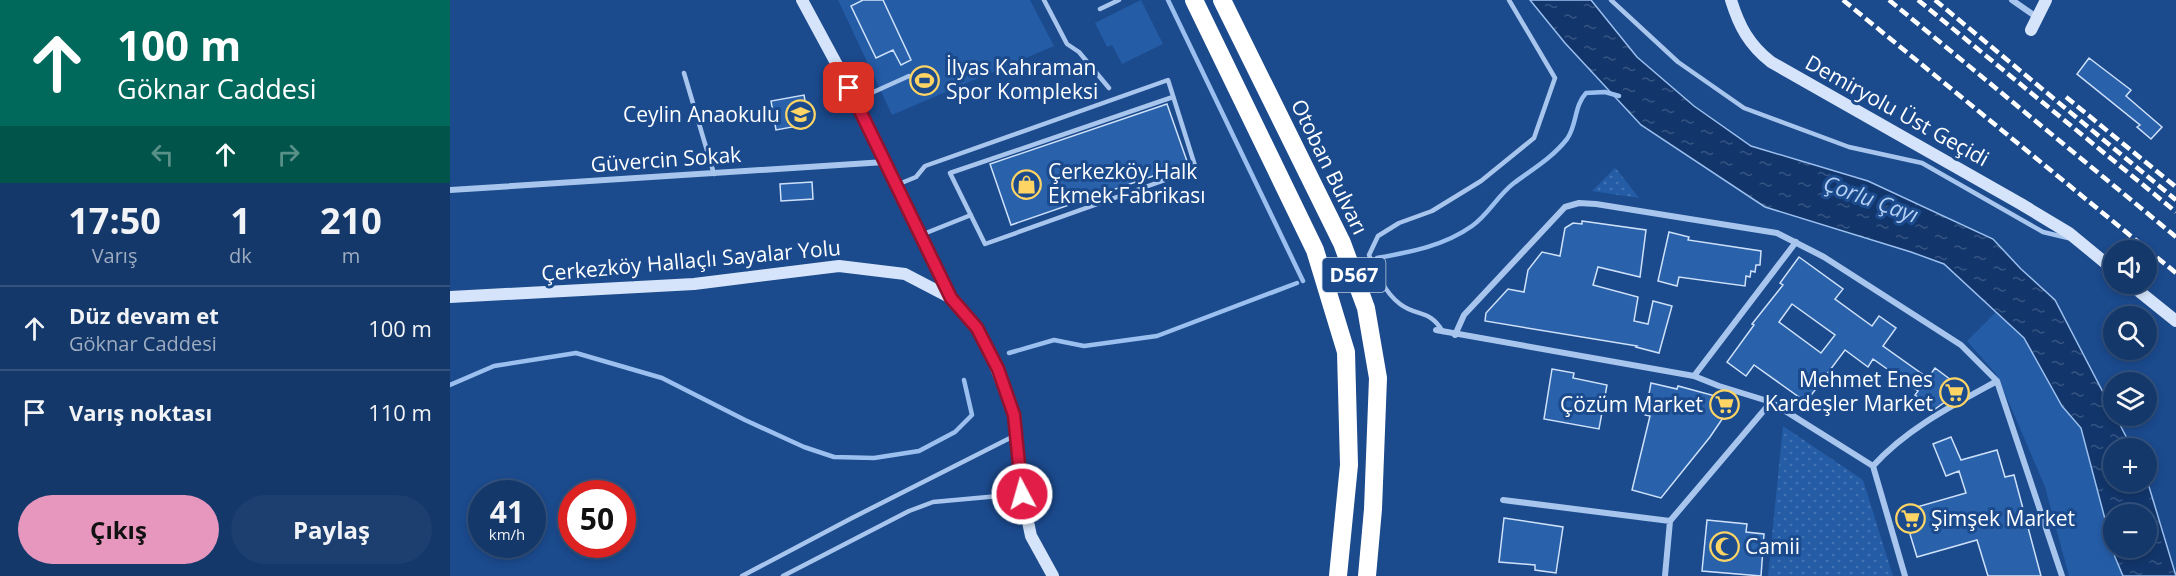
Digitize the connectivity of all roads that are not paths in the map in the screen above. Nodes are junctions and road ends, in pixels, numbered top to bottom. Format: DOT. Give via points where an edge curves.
graph roads {
  1 [pos="802,0"];
  2 [pos="1044,0"];
  3 [pos="1119,0"];
  4 [pos="1194,0"];
  5 [pos="1222,0"];
  6 [pos="1509,0"];
  7 [pos="1611,0"];
  8 [pos="1731,0"];
  9 [pos="2012,0"];
  10 [pos="2046,0"];
  11 [pos="1100,9"];
  12 [pos="2038,18"];
  13 [pos="2031,30"];
  14 [pos="684,73"];
  15 [pos="909,76"];
  16 [pos="1109,88"];
  17 [pos="1173,98"];
  18 [pos="856,100"];
  19 [pos="885,162"];
  20 [pos="714,174"];
  21 [pos="896,186"];
  22 [pos="450,190"];
  23 [pos="971,215"];
  24 [pos="921,236"];
  25 [pos="2072,236"];
  26 [pos="1796,242"];
  27 [pos="2103,261"];
  28 [pos="2142,294"];
  29 [pos="450,297"];
  30 [pos="951,298"];
  31 [pos="2176,321"];
  32 [pos="1439,331"];
  33 [pos="1455,335"];
  34 [pos="1694,376"];
  35 [pos="1997,381"];
  36 [pos="1771,402"];
  37 [pos="1016,435"];
  38 [pos="1873,466"];
  39 [pos="1022,494"];
  40 [pos="1503,500"];
  41 [pos="1670,521"];
  42 [pos="742,576"];
  43 [pos="783,576"];
  44 [pos="1053,576"];
  45 [pos="1338,576"];
  46 [pos="1367,576"];
  47 [pos="1665,576"];
  48 [pos="1905,576"];
  49 [pos="2062,576"];
  1 -- 18 [label="street"];
  2 -- 16 [label="lane" via="1067,44 1079,52"];
  3 -- 11 [label="lane"];
  4 -- 45 [label="highway, D567" via="1315,250 1346,352 1349,465"];
  5 -- 46 [label="highway, Otoban Bulvarı / D567" via="1342,243 1366,308 1378,378"];
  6 -- 32 [label="lane" via="1555,78 1534,138 1481,181 1432,211 1378,236 1369,255 1381,281 1400,304 1436,320"];
  7 -- 25 [label="lane" via="1678,62 1744,108 1849,147 1922,163 2043,232"];
  8 -- 25 [label="street, Demiryolu Üst Geçidi" via="1741,29 1771,62"];
  9 -- 12 [label="street"];
  10 -- 12 [label="street"];
  12 -- 13 [label="street"];
  14 -- 20 [label="lane"];
  15 -- 18 [label="lane"];
  17 -- 21 [label="lane" via="1168,80 925,166 916,177"];
  17 -- 23 [label="lane" via="950,173"];
  17 -- 23 [label="lane" via="1196,169 986,244"];
  18 -- 19 [label="street"];
  19 -- 20 [label="street, Güvercin Sokak"];
  19 -- 21 [label="street"];
  20 -- 22 [label="street, Güvercin Sokak"];
  21 -- 24 [label="street"];
  23 -- 24 [label="lane"];
  24 -- 30 [label="street"];
  25 -- 27 [label="street, Demiryolu Üst Geçidi"];
  26 -- 33 [label="street" via="1777,233 1670,215 1580,203 1565,207 1464,315"];
  26 -- 34 [label="street"];
  26 -- 35 [label="street" via="1960,345"];
  28 -- 31 [label="street"];
  29 -- 30 [label="street, Çerkezköy Hallaçlı Sayalar Yolu" via="694,284 839,266 905,274"];
  30 -- 37 [label="street, Çerkezköy Hallaçlı Sayalar Yolu" via="977,328 990,352 1014,415"];
  32 -- 33 [label="street"];
  33 -- 34 [label="street"];
  34 -- 36 [label="street"];
  35 -- 38 [label="street" via="1948,408 1888,449"];
  35 -- 49 [label="street"];
  36 -- 38 [label="street"];
  36 -- 41 [label="street"];
  37 -- 39 [label="street, Çerkezköy Hallaçlı Sayalar Yolu"];
  37 -- 42 [label="lane"];
  38 -- 48 [label="street"];
  39 -- 43 [label="lane" via="933,502"];
  39 -- 44 [label="street, Çerkezköy Hallaçlı Sayalar Yolu" via="1031,536"];
  40 -- 41 [label="street"];
  41 -- 47 [label="street"];
}
